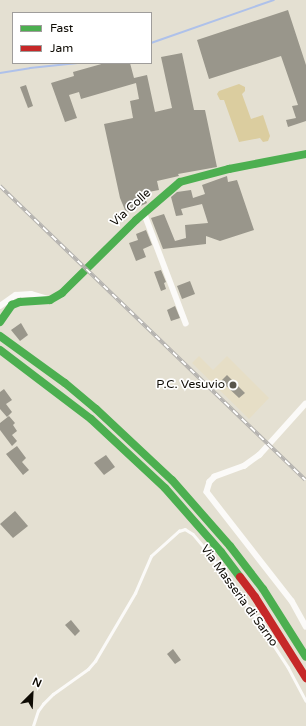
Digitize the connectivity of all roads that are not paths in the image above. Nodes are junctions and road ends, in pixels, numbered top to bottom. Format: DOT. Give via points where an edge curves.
graph roads {
  1 [pos="306,154"];
  2 [pos="144,212"];
  3 [pos="50,300"];
  4 [pos="0,306"];
  5 [pos="0,322"];
  6 [pos="186,322"];
  7 [pos="0,336"];
  8 [pos="0,350"];
  9 [pos="306,404"];
  10 [pos="306,626"];
  11 [pos="306,657"];
  12 [pos="306,678"];
  13 [pos="306,701"];
  14 [pos="33,726"];
  1 -- 2 [label="main road, Via Colle" via="187,179 172,186"];
  2 -- 3 [label="main road, Via Colle" via="62,293"];
  2 -- 6 [label="street"];
  3 -- 4 [label="street" via="32,294 16,296"];
  3 -- 5 [label="main road, Via Colle" via="12,305"];
  7 -- 11 [label="main road" via="96,409 172,480 230,546 263,589"];
  8 -- 12 [label="main road" via="91,419 165,488 221,552 255,597"];
  9 -- 10 [label="street" via="260,455 245,466 215,477 210,482 207,492 292,601"];
  13 -- 14 [label="lane, Via Masseria di Sarno" via="288,667 240,594 193,534 184,529 152,556 135,592 95,661 43,704"];
}
